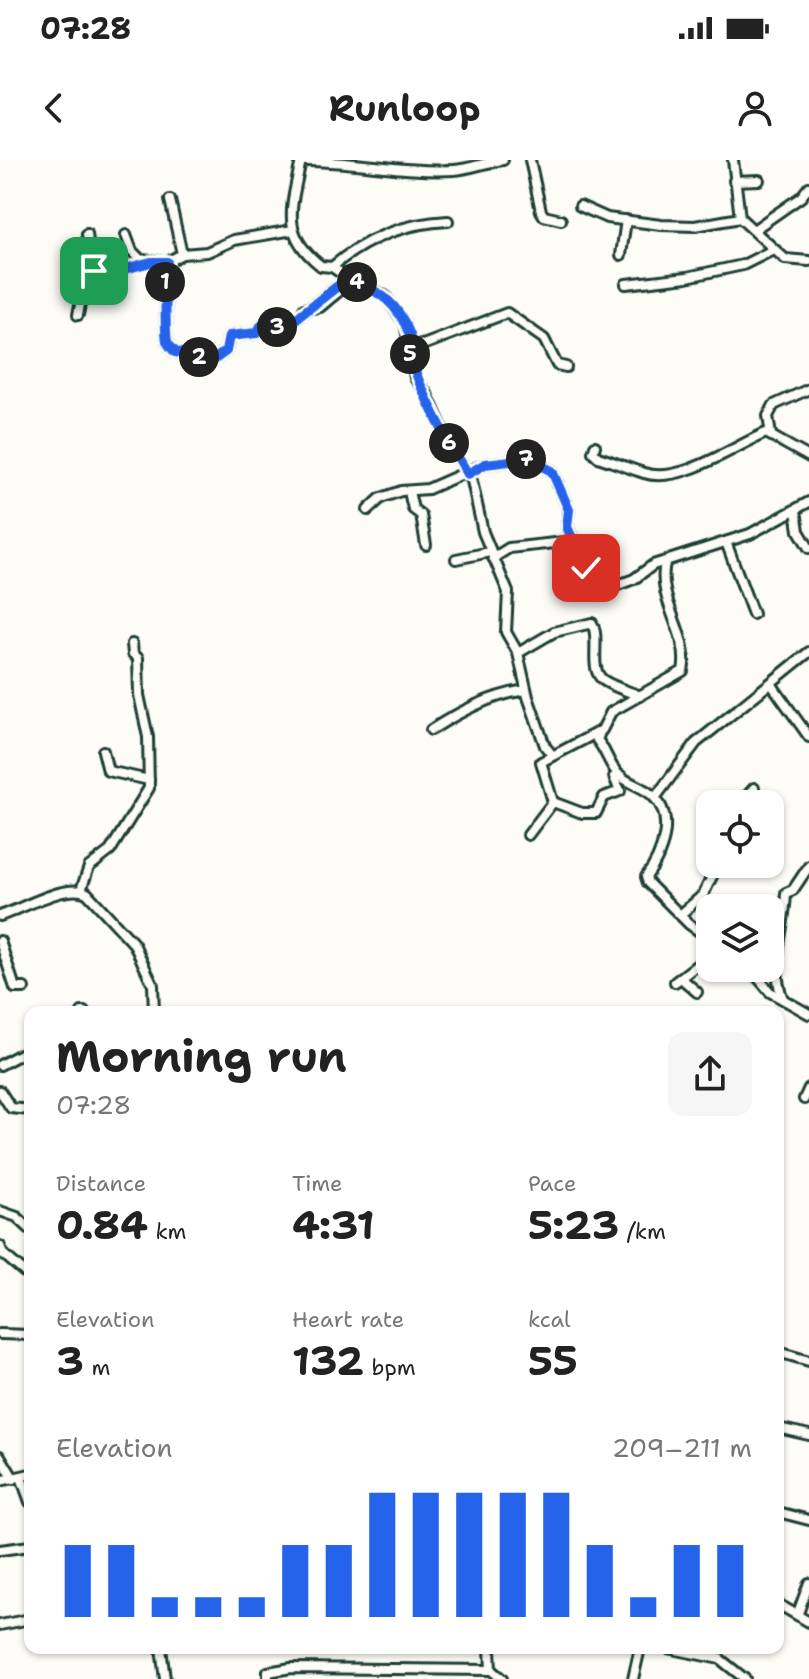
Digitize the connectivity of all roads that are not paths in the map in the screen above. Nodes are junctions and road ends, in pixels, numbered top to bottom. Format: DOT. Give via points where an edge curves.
graph roads {
  1 [pos="503,160"];
  2 [pos="530,160"];
  3 [pos="733,160"];
  4 [pos="301,161"];
  5 [pos="759,180"];
  6 [pos="734,181"];
  7 [pos="809,187"];
  8 [pos="170,200"];
  9 [pos="580,206"];
  10 [pos="740,218"];
  11 [pos="561,220"];
  12 [pos="626,220"];
  13 [pos="448,221"];
  14 [pos="755,229"];
  15 [pos="293,230"];
  16 [pos="87,234"];
  17 [pos="126,235"];
  18 [pos="773,250"];
  19 [pos="182,254"];
  20 [pos="621,255"];
  21 [pos="809,261"];
  22 [pos="151,262"];
  23 [pos="167,262"];
  24 [pos="332,267"];
  25 [pos="99,276"];
  26 [pos="351,280"];
  27 [pos="626,284"];
  28 [pos="78,315"];
  29 [pos="407,343"];
  30 [pos="566,367"];
  31 [pos="809,389"];
  32 [pos="771,435"];
  33 [pos="595,446"];
  34 [pos="809,457"];
  35 [pos="468,474"];
  36 [pos="416,492"];
  37 [pos="809,502"];
  38 [pos="368,510"];
  39 [pos="796,510"];
  40 [pos="573,541"];
  41 [pos="726,542"];
  42 [pos="426,545"];
  43 [pos="809,548"];
  44 [pos="492,555"];
  45 [pos="456,559"];
  46 [pos="665,563"];
  47 [pos="753,614"];
  48 [pos="132,644"];
  49 [pos="809,652"];
  50 [pos="518,653"];
  51 [pos="772,685"];
  52 [pos="526,690"];
  53 [pos="640,696"];
  54 [pos="431,730"];
  55 [pos="600,731"];
  56 [pos="809,737"];
  57 [pos="103,751"];
  58 [pos="552,755"];
  59 [pos="621,776"];
  60 [pos="149,780"];
  61 [pos="655,798"];
  62 [pos="553,802"];
  63 [pos="528,835"];
  64 [pos="809,866"];
  65 [pos="711,878"];
  66 [pos="81,890"];
  67 [pos="680,915"];
  68 [pos="0,916"];
  69 [pos="696,928"];
  70 [pos="0,941"];
  71 [pos="696,964"];
  72 [pos="766,982"];
  73 [pos="24,988"];
  74 [pos="774,989"];
  75 [pos="697,992"];
  76 [pos="154,1006"];
  77 [pos="809,1014"];
  78 [pos="24,1052"];
  79 [pos="0,1065"];
  80 [pos="809,1088"];
  81 [pos="0,1091"];
  82 [pos="804,1099"];
  83 [pos="24,1109"];
  84 [pos="0,1211"];
  85 [pos="24,1223"];
  86 [pos="0,1246"];
  87 [pos="24,1267"];
  88 [pos="0,1334"];
  89 [pos="24,1335"];
  90 [pos="784,1354"];
  91 [pos="809,1361"];
  92 [pos="784,1429"];
  93 [pos="809,1435"];
  94 [pos="0,1456"];
  95 [pos="22,1477"];
  96 [pos="0,1481"];
  97 [pos="784,1514"];
  98 [pos="809,1520"];
  99 [pos="24,1547"];
  100 [pos="0,1550"];
  101 [pos="809,1583"];
  102 [pos="784,1607"];
  103 [pos="798,1613"];
  104 [pos="24,1620"];
  105 [pos="809,1622"];
  106 [pos="0,1625"];
  107 [pos="162,1654"];
  108 [pos="490,1654"];
  109 [pos="639,1654"];
  110 [pos="702,1654"];
  111 [pos="491,1670"];
  112 [pos="342,1675"];
  113 [pos="165,1679"];
  114 [pos="268,1679"];
  115 [pos="502,1679"];
  116 [pos="633,1679"];
  117 [pos="745,1679"];
  1 -- 4 [label="street" via="458,170"];
  2 -- 11 [label="street" via="541,211"];
  3 -- 6 [label="street"];
  4 -- 15 [label="street" via="289,220"];
  5 -- 6 [label="street"];
  6 -- 10 [label="street"];
  7 -- 14 [label="street"];
  8 -- 19 [label="street"];
  9 -- 12 [label="street"];
  10 -- 12 [label="street" via="695,226"];
  10 -- 14 [label="street"];
  12 -- 20 [label="street"];
  13 -- 24 [label="street" via="418,222 371,239"];
  14 -- 18 [label="street"];
  15 -- 19 [label="street"];
  15 -- 24 [label="street" via="311,257"];
  16 -- 25 [label="street" via="91,266"];
  17 -- 22 [label="street" via="136,255"];
  18 -- 21 [label="street" via="793,262"];
  18 -- 27 [label="street" via="743,265"];
  19 -- 23 [label="street"];
  22 -- 23 [label="street"];
  22 -- 25 [label="street"];
  23 -- 26 [label="street" via="167,341 175,352 215,359 226,351 229,336 257,333 261,326 281,327"];
  24 -- 26 [label="street"];
  25 -- 28 [label="street" via="90,275 84,284"];
  26 -- 29 [label="street" via="393,302 410,335"];
  29 -- 30 [label="street" via="419,346 456,325 507,313 544,339 557,365"];
  29 -- 35 [label="street" via="415,378"];
  31 -- 32 [label="street" via="774,405 768,416"];
  32 -- 33 [label="street" via="678,472 655,475 598,457"];
  32 -- 34 [label="street"];
  35 -- 36 [label="street"];
  35 -- 40 [label="street" via="485,464 527,459 552,471 566,499"];
  35 -- 44 [label="street"];
  36 -- 38 [label="street" via="406,489 384,497"];
  36 -- 42 [label="street" via="413,509 421,515"];
  37 -- 39 [label="street"];
  39 -- 41 [label="street"];
  39 -- 43 [label="street"];
  40 -- 44 [label="street" via="509,548"];
  40 -- 46 [label="street" via="592,581 603,587"];
  41 -- 46 [label="street"];
  41 -- 47 [label="street"];
  44 -- 45 [label="street"];
  44 -- 50 [label="street" via="508,592 506,632"];
  46 -- 53 [label="street" via="663,584 684,667 677,677"];
  48 -- 60 [label="street" via="138,658"];
  49 -- 51 [label="street"];
  50 -- 52 [label="street"];
  50 -- 53 [label="street" via="554,632 592,623 598,674"];
  51 -- 56 [label="street"];
  51 -- 61 [label="street" via="696,743"];
  52 -- 54 [label="street" via="470,707"];
  52 -- 58 [label="street"];
  53 -- 55 [label="street" via="611,712"];
  55 -- 58 [label="street"];
  55 -- 59 [label="street" via="598,741"];
  57 -- 60 [label="street" via="108,771"];
  58 -- 62 [label="street" via="540,764"];
  59 -- 61 [label="street"];
  59 -- 62 [label="street" via="614,777 620,791 604,797 596,813"];
  60 -- 66 [label="street" via="118,840 85,873"];
  61 -- 67 [label="street" via="666,824 656,863 646,877"];
  62 -- 63 [label="street"];
  64 -- 74 [label="street" via="786,893"];
  65 -- 67 [label="street" via="703,895"];
  66 -- 68 [label="street" via="50,895"];
  66 -- 76 [label="street" via="134,944 153,985"];
  67 -- 69 [label="street"];
  70 -- 73 [label="street" via="15,988"];
  71 -- 75 [label="street" via="678,980"];
  72 -- 74 [label="street"];
  74 -- 77 [label="street"];
  78 -- 79 [label="street"];
  80 -- 82 [label="street"];
  81 -- 83 [label="street" via="11,1108"];
  84 -- 85 [label="street"];
  86 -- 87 [label="street" via="3,1254"];
  88 -- 89 [label="street"];
  90 -- 91 [label="street"];
  92 -- 93 [label="street"];
  94 -- 95 [label="street"];
  95 -- 96 [label="street"];
  97 -- 98 [label="street"];
  99 -- 100 [label="street"];
  101 -- 103 [label="street"];
  102 -- 103 [label="street"];
  103 -- 105 [label="street"];
  104 -- 106 [label="street"];
  107 -- 113 [label="street"];
  108 -- 111 [label="street"];
  109 -- 116 [label="street"];
  110 -- 117 [label="street"];
  111 -- 112 [label="street"];
  111 -- 115 [label="street"];
  112 -- 114 [label="street" via="291,1668 268,1672"];
}
